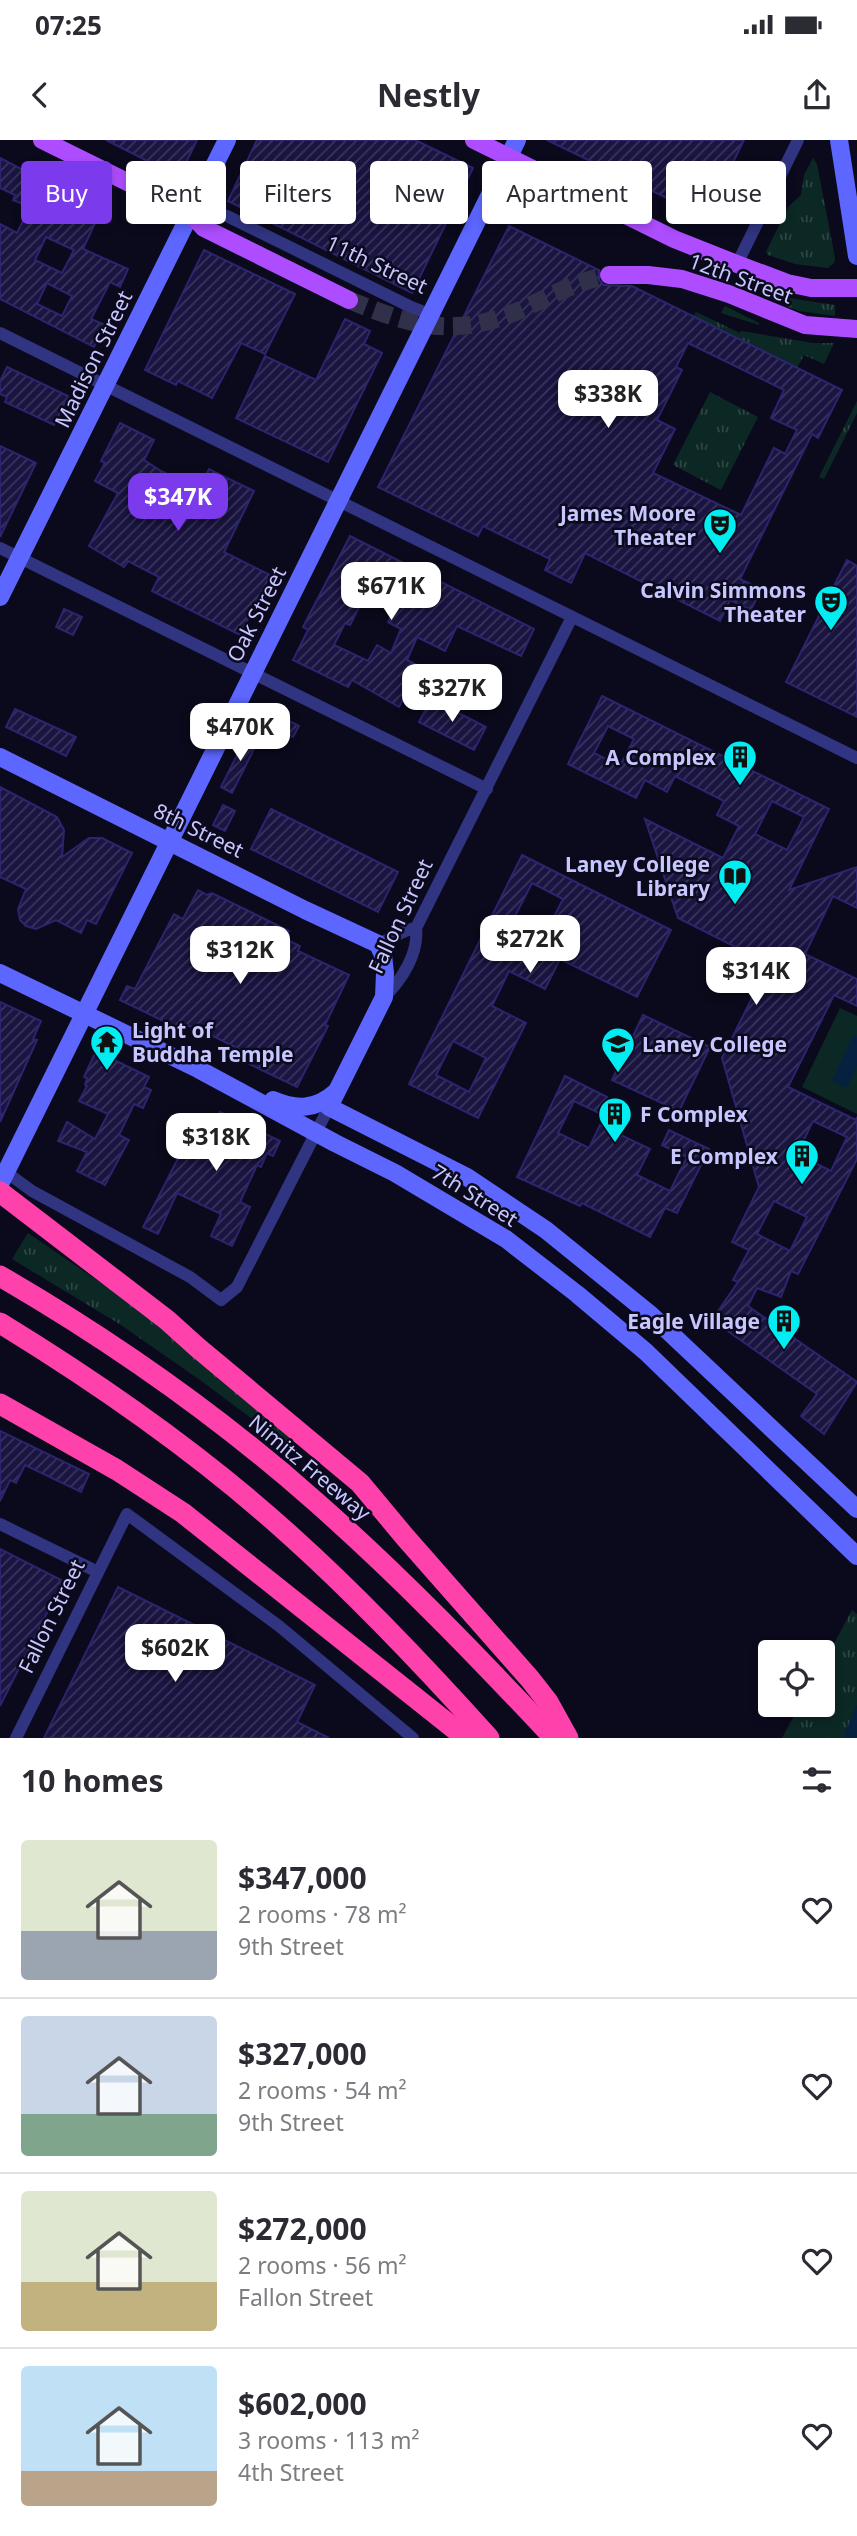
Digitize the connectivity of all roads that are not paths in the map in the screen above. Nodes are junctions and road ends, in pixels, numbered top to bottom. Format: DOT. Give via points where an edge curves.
graph roads {
  1 [pos="42,140"];
  2 [pos="227,140"];
  3 [pos="474,140"];
  4 [pos="517,140"];
  5 [pos="798,140"];
  6 [pos="839,140"];
  7 [pos="508,157"];
  8 [pos="216,161"];
  9 [pos="126,181"];
  10 [pos="226,216"];
  11 [pos="185,224"];
  12 [pos="200,224"];
  13 [pos="857,256"];
  14 [pos="737,264"];
  15 [pos="609,275"];
  16 [pos="857,288"];
  17 [pos="349,300"];
  18 [pos="429,314"];
  19 [pos="857,330"];
  20 [pos="0,333"];
  21 [pos="105,385"];
  22 [pos="338,501"];
  23 [pos="0,548"];
  24 [pos="20,557"];
  25 [pos="0,597"];
  26 [pos="572,617"];
  27 [pos="252,673"];
  28 [pos="0,757"];
  29 [pos="857,758"];
  30 [pos="487,789"];
  31 [pos="169,841"];
  32 [pos="416,928"];
  33 [pos="378,944"];
  34 [pos="0,972"];
  35 [pos="384,996"];
  36 [pos="84,1014"];
  37 [pos="198,1069"];
  38 [pos="332,1099"];
  39 [pos="317,1133"];
  40 [pos="2,1183"];
  41 [pos="0,1276"];
  42 [pos="1,1324"];
  43 [pos="0,1404"];
  44 [pos="857,1509"];
  45 [pos="0,1524"];
  46 [pos="857,1556"];
  47 [pos="98,1572"];
  48 [pos="16,1738"];
  49 [pos="413,1738"];
  50 [pos="466,1738"];
  51 [pos="489,1738"];
  52 [pos="554,1738"];
  53 [pos="568,1738"];
  1 -- 9 [label="main road, 11th Street"];
  2 -- 8 [label="main road, Madison Street"];
  3 -- 7 [label="main road, 12th Street"];
  4 -- 7 [label="main road, Oak Street"];
  5 -- 14 [label="street"];
  6 -- 13 [label="main road"];
  7 -- 14 [label="main road, 12th Street" via="674,239"];
  7 -- 18 [label="main road, Oak Street"];
  10 -- 18 [label="street, 11th Street"];
  11 -- 21 [label="main road, Madison Street"];
  12 -- 17 [label="main road, 11th Street"];
  14 -- 16 [label="main road, 12th Street" via="799,286"];
  15 -- 19 [label="main road, 12th Street" via="682,279 805,325"];
  18 -- 22 [label="main road, Oak Street"];
  20 -- 21 [label="street"];
  21 -- 22 [label="street"];
  21 -- 24 [label="main road, Madison Street"];
  22 -- 26 [label="street"];
  22 -- 27 [label="main road, Oak Street"];
  23 -- 24 [label="street"];
  24 -- 25 [label="main road, Madison Street"];
  24 -- 27 [label="street"];
  26 -- 29 [label="street"];
  26 -- 30 [label="street, Fallon Street"];
  27 -- 30 [label="street"];
  27 -- 31 [label="main road, Oak Street"];
  28 -- 31 [label="main road, 8th Street"];
  30 -- 32 [label="street, Fallon Street"];
  31 -- 33 [label="main road, 8th Street"];
  31 -- 36 [label="main road, Oak Street"];
  32 -- 33 [label="street"];
  32 -- 35 [label="street, Fallon Street" via="414,951"];
  33 -- 35 [label="main road" via="383,955"];
  34 -- 36 [label="main road, 7th Street"];
  35 -- 38 [label="main road, Fallon Street"];
  36 -- 37 [label="main road, 7th Street"];
  36 -- 40 [label="main road, Oak Street"];
  37 -- 38 [label="main road" via="283,1105 312,1107"];
  37 -- 39 [label="main road, 7th Street"];
  38 -- 39 [label="street, Fallon Street"];
  38 -- 44 [label="main road, 7th Street" via="467,1177 546,1230 668,1330"];
  39 -- 40 [label="street, Fallon Street" via="237,1287 221,1300 191,1277 32,1191"];
  39 -- 46 [label="main road, 7th Street" via="444,1200 506,1239 577,1294 646,1352"];
  40 -- 53 [label="highway" via="360,1483 530,1679"];
  41 -- 52 [label="highway, Nimitz Freeway" via="179,1392 307,1493 426,1605"];
  42 -- 51 [label="highway" via="143,1417 270,1517 389,1630"];
  43 -- 50 [label="highway" via="183,1513"];
  45 -- 47 [label="street"];
  47 -- 48 [label="street, Fallon Street"];
  47 -- 49 [label="street, Fallon Street" via="127,1514 279,1626"];
}
